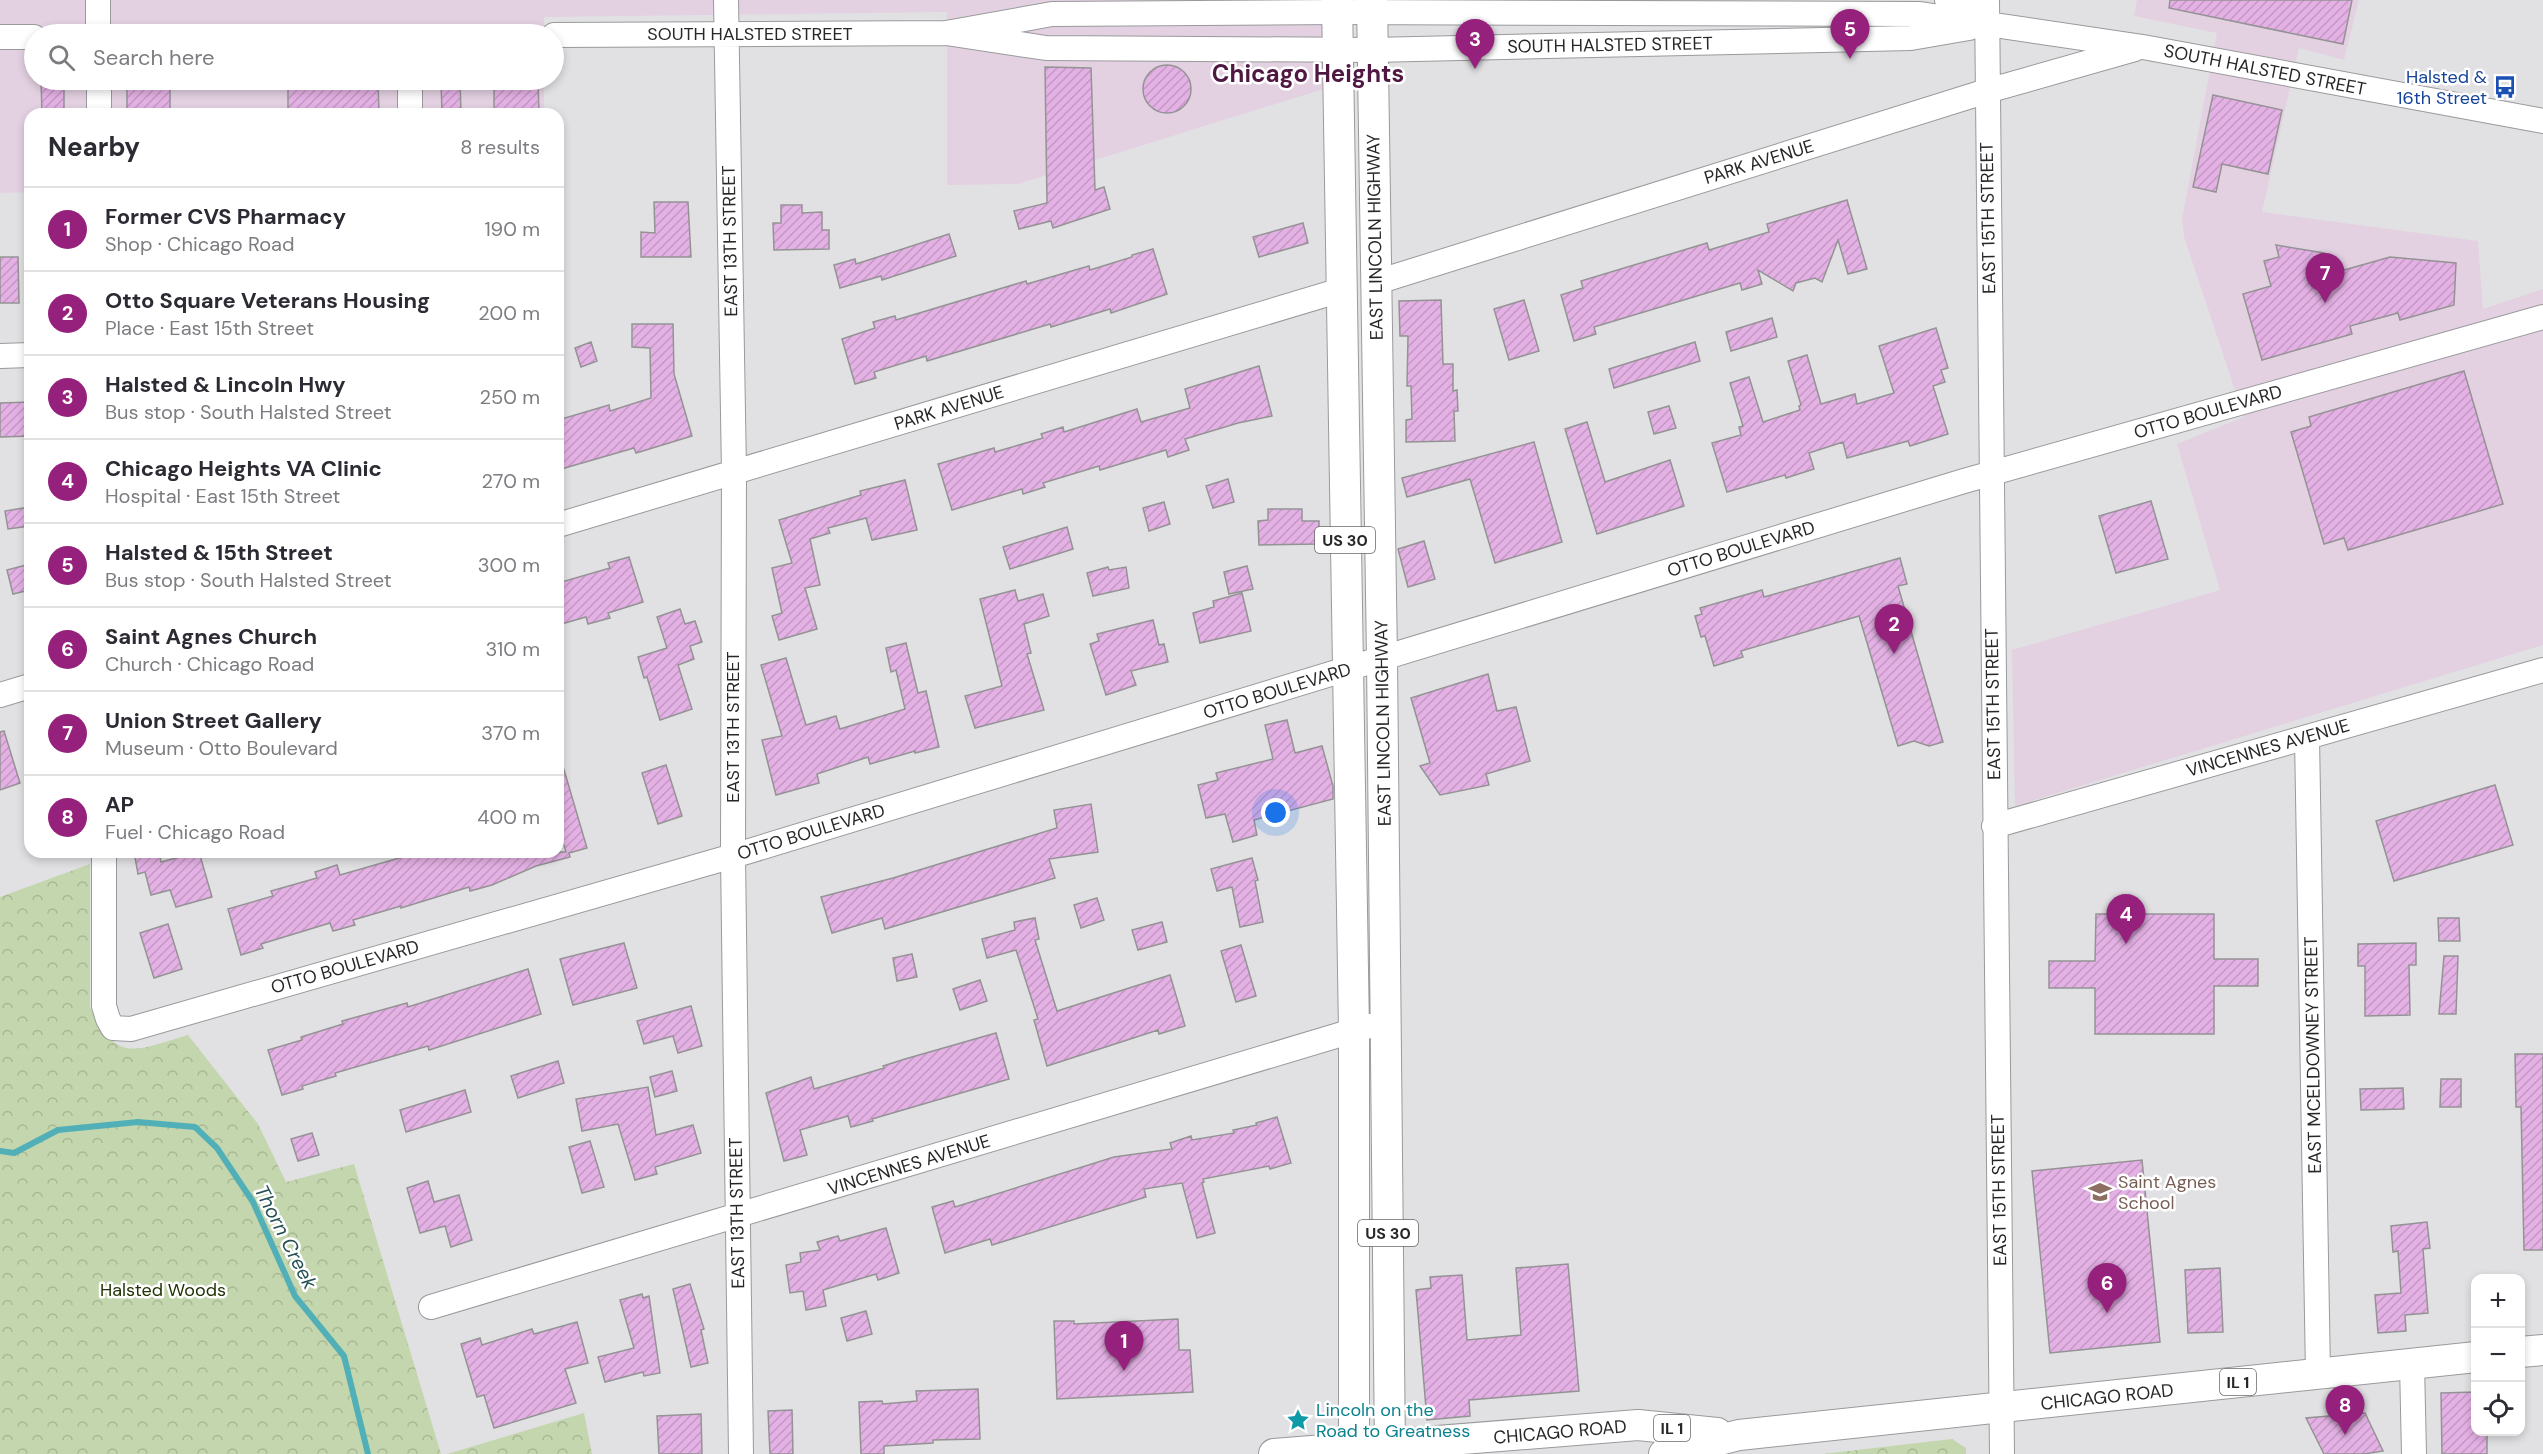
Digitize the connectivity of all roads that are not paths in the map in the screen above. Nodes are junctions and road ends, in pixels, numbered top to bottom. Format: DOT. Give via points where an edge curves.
graph roads {
  1 [pos="98,0"];
  2 [pos="726,0"];
  3 [pos="1947,0"];
  4 [pos="1987,0"];
  5 [pos="1337,6"];
  6 [pos="1372,6"];
  7 [pos="98,24"];
  8 [pos="1986,25"];
  9 [pos="946,33"];
  10 [pos="726,34"];
  11 [pos="564,35"];
  12 [pos="24,37"];
  13 [pos="0,38"];
  14 [pos="2143,47"];
  15 [pos="1337,49"];
  16 [pos="1372,50"];
  17 [pos="99,90"];
  18 [pos="410,90"];
  19 [pos="1987,91"];
  20 [pos="99,108"];
  21 [pos="410,108"];
  22 [pos="2543,121"];
  23 [pos="1377,282"];
  24 [pos="1341,290"];
  25 [pos="2543,317"];
  26 [pos="24,355"];
  27 [pos="0,356"];
  28 [pos="734,472"];
  29 [pos="1991,473"];
  30 [pos="564,523"];
  31 [pos="1382,659"];
  32 [pos="1347,669"];
  33 [pos="2543,670"];
  34 [pos="24,688"];
  35 [pos="0,695"];
  36 [pos="2307,737"];
  37 [pos="1994,826"];
  38 [pos="733,856"];
  39 [pos="104,858"];
  40 [pos="1387,1020"];
  41 [pos="1354,1031"];
  42 [pos="736,1216"];
  43 [pos="431,1307"];
  44 [pos="2543,1350"];
  45 [pos="2525,1352"];
  46 [pos="2471,1357"];
  47 [pos="2412,1364"];
  48 [pos="2318,1374"];
  49 [pos="2001,1408"];
  50 [pos="1739,1435"];
  51 [pos="1390,1450"];
  52 [pos="1354,1451"];
  53 [pos="741,1454"];
  54 [pos="1274,1454"];
  55 [pos="1664,1454"];
  56 [pos="2002,1454"];
  57 [pos="2414,1454"];
  1 -- 7 [label="street"];
  2 -- 10 [label="street, EAST 13TH STREET"];
  3 -- 8 [label="street" via="1967,8"];
  4 -- 8 [label="street, EAST 15TH STREET"];
  5 -- 6 [label="street, SOUTH HALSTED STREET"];
  5 -- 9 [label="street, SOUTH HALSTED STREET" via="1052,14"];
  5 -- 15 [label="main road, US 30"];
  6 -- 8 [label="street, SOUTH HALSTED STREET" via="1920,14"];
  6 -- 16 [label="main road, EAST LINCOLN HIGHWAY / US 30"];
  8 -- 14 [label="street, SOUTH HALSTED STREET"];
  8 -- 16 [label="street, SOUTH HALSTED STREET" via="1911,38"];
  8 -- 19 [label="street, EAST 15TH STREET"];
  9 -- 10 [label="street, SOUTH HALSTED STREET"];
  9 -- 15 [label="street, SOUTH HALSTED STREET" via="1046,48"];
  10 -- 11 [label="street, SOUTH HALSTED STREET"];
  10 -- 28 [label="street, EAST 13TH STREET"];
  12 -- 13 [label="street"];
  14 -- 19 [label="street, PARK AVENUE"];
  14 -- 22 [label="street, SOUTH HALSTED STREET"];
  15 -- 16 [label="street, SOUTH HALSTED STREET"];
  15 -- 24 [label="main road, EAST LINCOLN HIGHWAY / US 30"];
  16 -- 23 [label="main road, EAST LINCOLN HIGHWAY / US 30"];
  17 -- 20 [label="street"];
  18 -- 21 [label="street"];
  19 -- 23 [label="street, PARK AVENUE"];
  19 -- 29 [label="street, EAST 15TH STREET"];
  23 -- 31 [label="main road, EAST LINCOLN HIGHWAY / US 30"];
  24 -- 28 [label="street, PARK AVENUE"];
  24 -- 32 [label="main road, EAST LINCOLN HIGHWAY / US 30"];
  25 -- 29 [label="street, OTTO BOULEVARD"];
  26 -- 27 [label="street"];
  28 -- 30 [label="street, PARK AVENUE"];
  28 -- 38 [label="street, EAST 13TH STREET"];
  29 -- 31 [label="street, OTTO BOULEVARD"];
  29 -- 37 [label="street, EAST 15TH STREET"];
  31 -- 32 [label="street, OTTO BOULEVARD"];
  31 -- 40 [label="main road, EAST LINCOLN HIGHWAY / US 30"];
  32 -- 38 [label="street, OTTO BOULEVARD"];
  32 -- 41 [label="main road, EAST LINCOLN HIGHWAY / US 30"];
  33 -- 36 [label="street, VINCENNES AVENUE"];
  34 -- 35 [label="street"];
  36 -- 37 [label="street, VINCENNES AVENUE"];
  36 -- 48 [label="street, EAST MCELDOWNEY STREET"];
  37 -- 49 [label="street, EAST 15TH STREET"];
  38 -- 39 [label="street, OTTO BOULEVARD" via="131,1029 113,1028 105,1006"];
  38 -- 42 [label="street, EAST 13TH STREET"];
  40 -- 41 [label="street, VINCENNES AVENUE"];
  40 -- 51 [label="main road, EAST LINCOLN HIGHWAY / US 30"];
  41 -- 42 [label="street, VINCENNES AVENUE"];
  41 -- 52 [label="main road, EAST LINCOLN HIGHWAY / US 30"];
  42 -- 43 [label="street, VINCENNES AVENUE"];
  42 -- 53 [label="street, EAST 13TH STREET"];
  44 -- 45 [label="main road"];
  46 -- 47 [label="main road, CHICAGO ROAD / IL 1"];
  47 -- 48 [label="main road, CHICAGO ROAD / IL 1"];
  47 -- 57 [label="street"];
  48 -- 49 [label="main road, CHICAGO ROAD / IL 1"];
  49 -- 50 [label="main road, CHICAGO ROAD / IL 1"];
  49 -- 56 [label="street, EAST 15TH STREET"];
  50 -- 51 [label="main road, CHICAGO ROAD / IL 1" via="1638,1425"];
  50 -- 55 [label="main road, CHICAGO ROAD / IL 1"];
  51 -- 52 [label="main road, CHICAGO ROAD / IL 1"];
  52 -- 54 [label="main road, CHICAGO ROAD / IL 1"];
}
